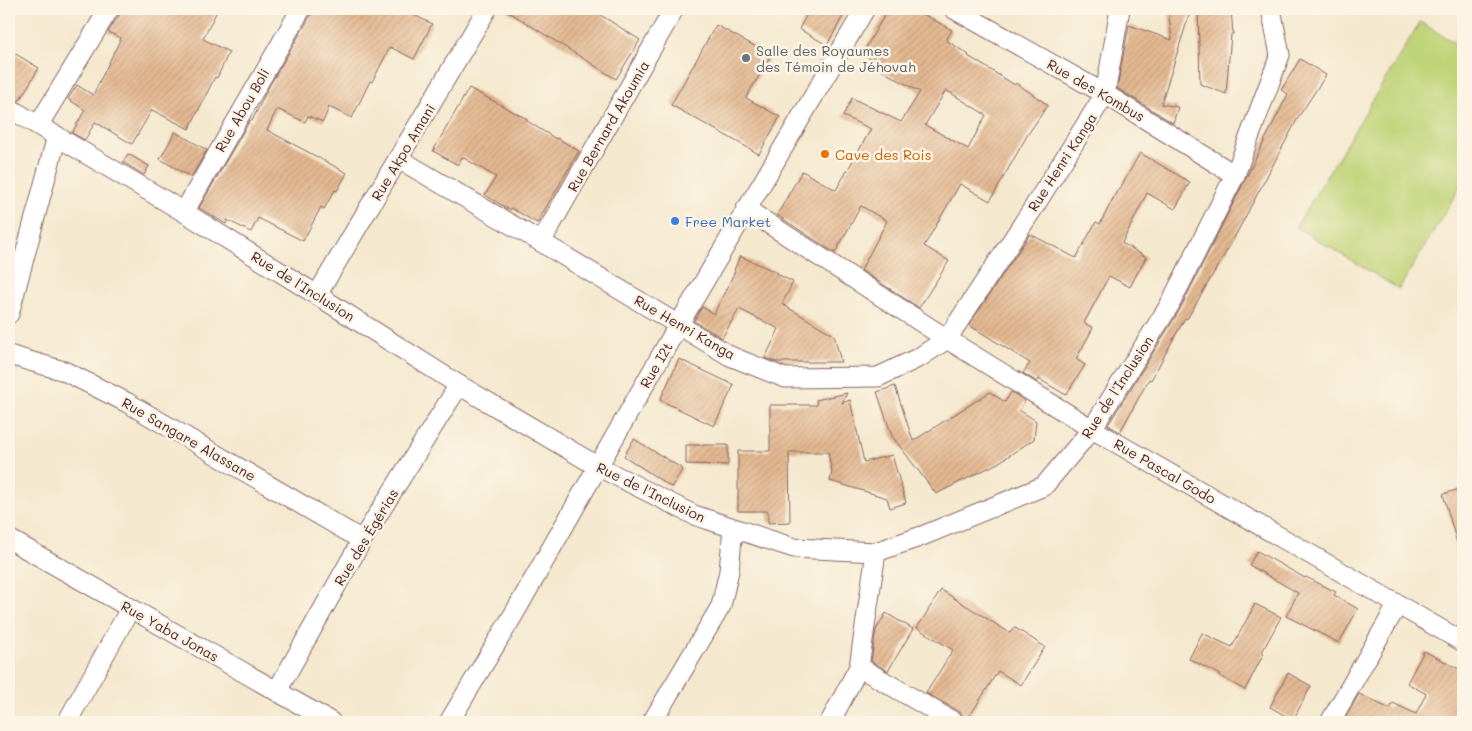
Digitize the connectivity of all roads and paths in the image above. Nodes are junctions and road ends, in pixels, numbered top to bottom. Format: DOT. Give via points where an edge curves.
graph roads {
  1 [pos="109,9"];
  2 [pos="301,9"];
  3 [pos="488,9"];
  4 [pos="674,9"];
  5 [pos="865,9"];
  6 [pos="954,9"];
  7 [pos="1120,9"];
  8 [pos="1270,9"];
  9 [pos="1105,94"];
  10 [pos="9,108"];
  11 [pos="38,124"];
  12 [pos="57,136"];
  13 [pos="399,159"];
  14 [pos="1235,175"];
  15 [pos="746,209"];
  16 [pos="184,212"];
  17 [pos="541,242"];
  18 [pos="318,294"];
  19 [pos="9,314"];
  20 [pos="679,324"];
  21 [pos="947,338"];
  22 [pos="9,354"];
  23 [pos="459,385"];
  24 [pos="1092,430"];
  25 [pos="597,466"];
  26 [pos="733,528"];
  27 [pos="9,539"];
  28 [pos="362,540"];
  29 [pos="876,552"];
  30 [pos="1398,604"];
  31 [pos="130,609"];
  32 [pos="1463,642"];
  33 [pos="859,667"];
  34 [pos="277,691"];
  35 [pos="67,722"];
  36 [pos="331,722"];
  37 [pos="450,722"];
  38 [pos="652,722"];
  39 [pos="830,722"];
  40 [pos="954,722"];
  41 [pos="1330,722"];
  1 -- 11 [label="street"];
  2 -- 16 [label="street, Rue Abou Boli"];
  3 -- 13 [label="street, Rue Akpo Amani"];
  4 -- 17 [label="street, Rue Bernard Akoumia"];
  5 -- 15 [label="street, Rue I2t"];
  6 -- 9 [label="street, Rue des Kombus"];
  7 -- 9 [label="street, Rue Henri Kanga"];
  8 -- 14 [label="street, Rue de l'Inclusion" via="1280,55"];
  9 -- 14 [label="street, Rue des Kombus"];
  9 -- 21 [label="street, Rue Henri Kanga"];
  10 -- 11 [label="street, Rue de l'Inclusion"];
  11 -- 12 [label="street, Rue de l'Inclusion"];
  12 -- 16 [label="street, Rue de l'Inclusion"];
  12 -- 19 [label="street"];
  13 -- 17 [label="street, Rue Henri Kanga"];
  13 -- 18 [label="street, Rue Akpo Amani"];
  14 -- 24 [label="street, Rue de l'Inclusion" via="1169,306"];
  15 -- 20 [label="street, Rue I2t"];
  15 -- 21 [label="street, Rue Pascal Godo"];
  16 -- 18 [label="street, Rue de l'Inclusion"];
  17 -- 20 [label="street, Rue Henri Kanga"];
  18 -- 23 [label="street, Rue de l'Inclusion"];
  20 -- 21 [label="street, Rue Henri Kanga" via="730,356 784,378 878,377 920,357"];
  20 -- 25 [label="street, Rue I2t"];
  21 -- 24 [label="street, Rue Pascal Godo"];
  22 -- 28 [label="street, Rue Sangare Alassane" via="64,371 128,403"];
  23 -- 25 [label="street, Rue de l'Inclusion"];
  23 -- 28 [label="street, Rue des Égérias"];
  24 -- 29 [label="street, Rue de l'Inclusion" via="1044,486"];
  24 -- 30 [label="street, Rue Pascal Godo"];
  25 -- 26 [label="street, Rue de l'Inclusion" via="694,515"];
  25 -- 37 [label="street, Rue I2t"];
  26 -- 29 [label="street, Rue de l'Inclusion" via="794,548"];
  26 -- 38 [label="street" via="729,571 721,606"];
  27 -- 31 [label="street, Rue Yaba Jonas"];
  28 -- 34 [label="street, Rue des Égérias"];
  29 -- 33 [label="street"];
  30 -- 32 [label="street, Rue Pascal Godo"];
  30 -- 41 [label="street"];
  31 -- 34 [label="street, Rue Yaba Jonas"];
  31 -- 35 [label="street"];
  33 -- 39 [label="street"];
  33 -- 40 [label="street"];
  34 -- 36 [label="street, Rue Yaba Jonas"];
}
